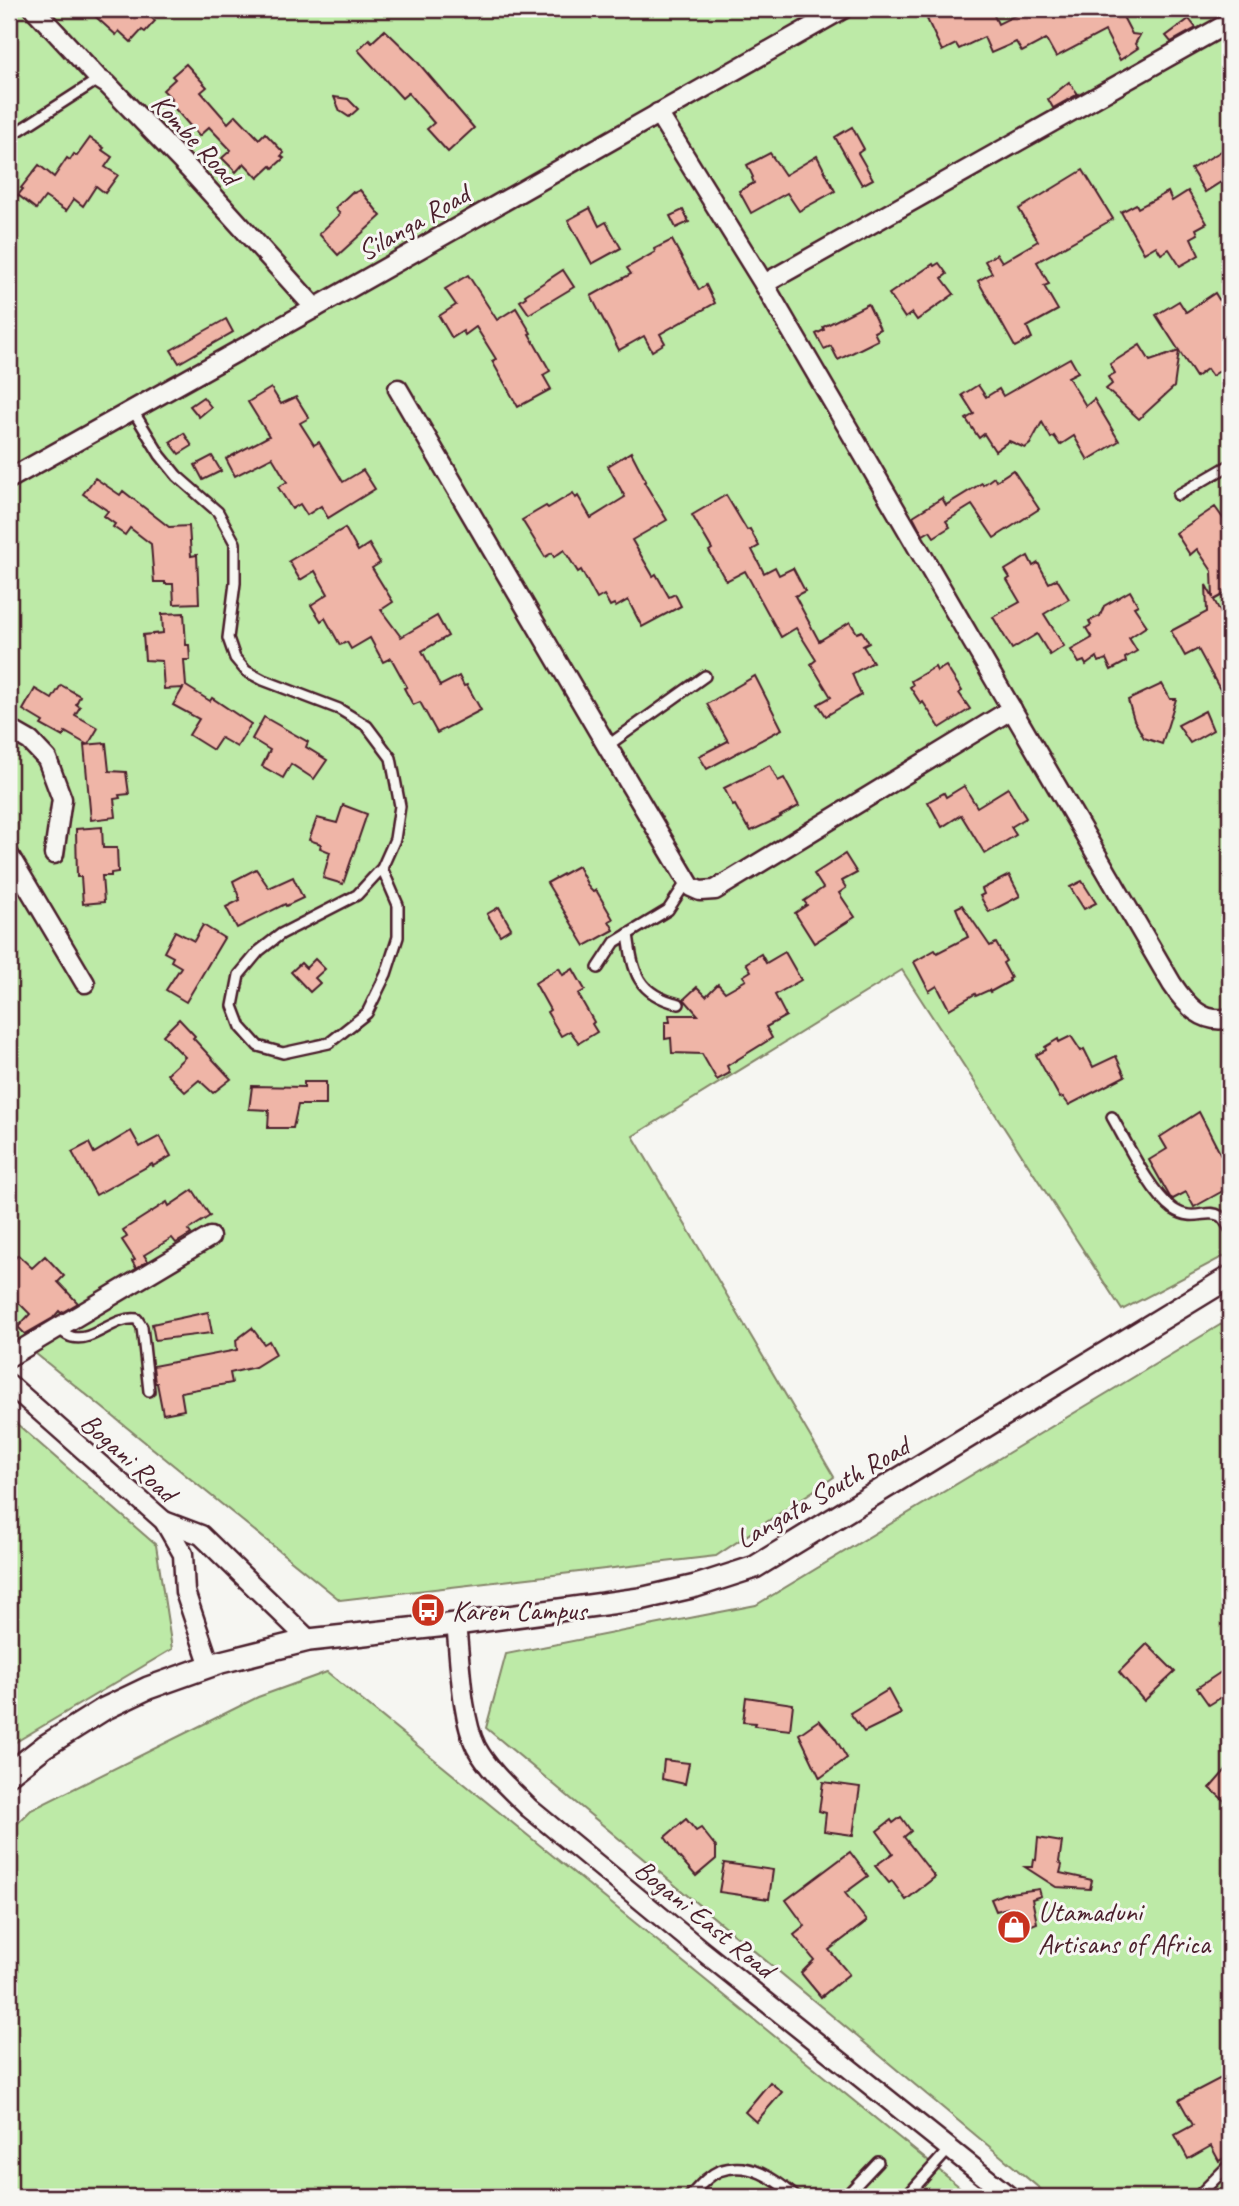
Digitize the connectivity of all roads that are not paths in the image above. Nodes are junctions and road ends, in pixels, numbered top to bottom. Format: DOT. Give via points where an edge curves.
graph roads {
  1 [pos="34,9"];
  2 [pos="843,9"];
  3 [pos="1230,22"];
  4 [pos="99,79"];
  5 [pos="658,113"];
  6 [pos="9,137"];
  7 [pos="764,284"];
  8 [pos="315,308"];
  9 [pos="398,389"];
  10 [pos="132,409"];
  11 [pos="1230,465"];
  12 [pos="9,479"];
  13 [pos="1178,495"];
  14 [pos="705,676"];
  15 [pos="1012,709"];
  16 [pos="9,729"];
  17 [pos="607,746"];
  18 [pos="54,854"];
  19 [pos="9,855"];
  20 [pos="383,868"];
  21 [pos="687,881"];
  22 [pos="628,933"];
  23 [pos="598,968"];
  24 [pos="85,983"];
  25 [pos="679,1004"];
  26 [pos="1230,1018"];
  27 [pos="1112,1117"];
  28 [pos="1230,1229"];
  29 [pos="210,1237"];
  30 [pos="1230,1277"];
  31 [pos="58,1328"];
  32 [pos="9,1357"];
  33 [pos="9,1384"];
  34 [pos="149,1391"];
  35 [pos="164,1521"];
  36 [pos="456,1624"];
  37 [pos="309,1640"];
  38 [pos="210,1666"];
  39 [pos="9,1774"];
  40 [pos="950,2148"];
  41 [pos="878,2162"];
  42 [pos="1230,2164"];
  43 [pos="689,2197"];
  44 [pos="796,2197"];
  45 [pos="845,2197"];
  46 [pos="906,2197"];
  47 [pos="1010,2197"];
  48 [pos="1197,2197"];
  1 -- 4 [label="street, Kombe Road"];
  2 -- 5 [label="street, Silanga Road"];
  3 -- 7 [label="street"];
  4 -- 6 [label="lane"];
  4 -- 8 [label="street, Kombe Road" via="190,170"];
  5 -- 7 [label="street"];
  5 -- 8 [label="street, Silanga Road"];
  7 -- 15 [label="street"];
  8 -- 10 [label="street, Silanga Road"];
  9 -- 17 [label="street"];
  10 -- 12 [label="street, Silanga Road"];
  10 -- 20 [label="lane" via="160,455 218,512 235,543 228,638 235,658 263,680 339,709 367,726 391,758 400,806 395,839"];
  11 -- 13 [label="lane"];
  14 -- 17 [label="lane"];
  15 -- 21 [label="street" via="715,890 700,891"];
  15 -- 26 [label="street" via="1178,993 1202,1016"];
  16 -- 18 [label="street" via="30,741 47,759 62,799"];
  17 -- 21 [label="street"];
  19 -- 24 [label="street"];
  20 -- 20 [label="lane" via="357,895 281,934 239,975 233,1006 241,1027 258,1046 284,1053 329,1043 367,1013 398,937 398,905"];
  21 -- 22 [label="lane" via="668,910"];
  22 -- 23 [label="lane" via="615,942"];
  22 -- 25 [label="lane" via="638,978 662,1000"];
  27 -- 28 [label="lane" via="1158,1194 1173,1209 1187,1216 1220,1216"];
  29 -- 31 [label="street"];
  30 -- 36 [label="street, Langata South Road" via="755,1567 640,1600"];
  31 -- 32 [label="street"];
  31 -- 34 [label="lane" via="71,1337 86,1338 107,1325 137,1319 142,1327"];
  33 -- 35 [label="street, Bogani Road"];
  35 -- 37 [label="street" via="201,1535"];
  35 -- 38 [label="street, Bogani Road" via="183,1554 185,1592"];
  36 -- 37 [label="street, Langata South Road"];
  36 -- 40 [label="street, Bogani East Road" via="464,1698 475,1745 506,1785 700,1949"];
  37 -- 38 [label="street, Langata South Road"];
  38 -- 39 [label="street, Langata South Road" via="116,1702 66,1731"];
  40 -- 46 [label="lane"];
  40 -- 47 [label="street, Bogani East Road"];
  41 -- 45 [label="lane"];
  42 -- 48 [label="lane"];
  43 -- 44 [label="lane" via="706,2179 731,2169 751,2169 769,2176"];
}
